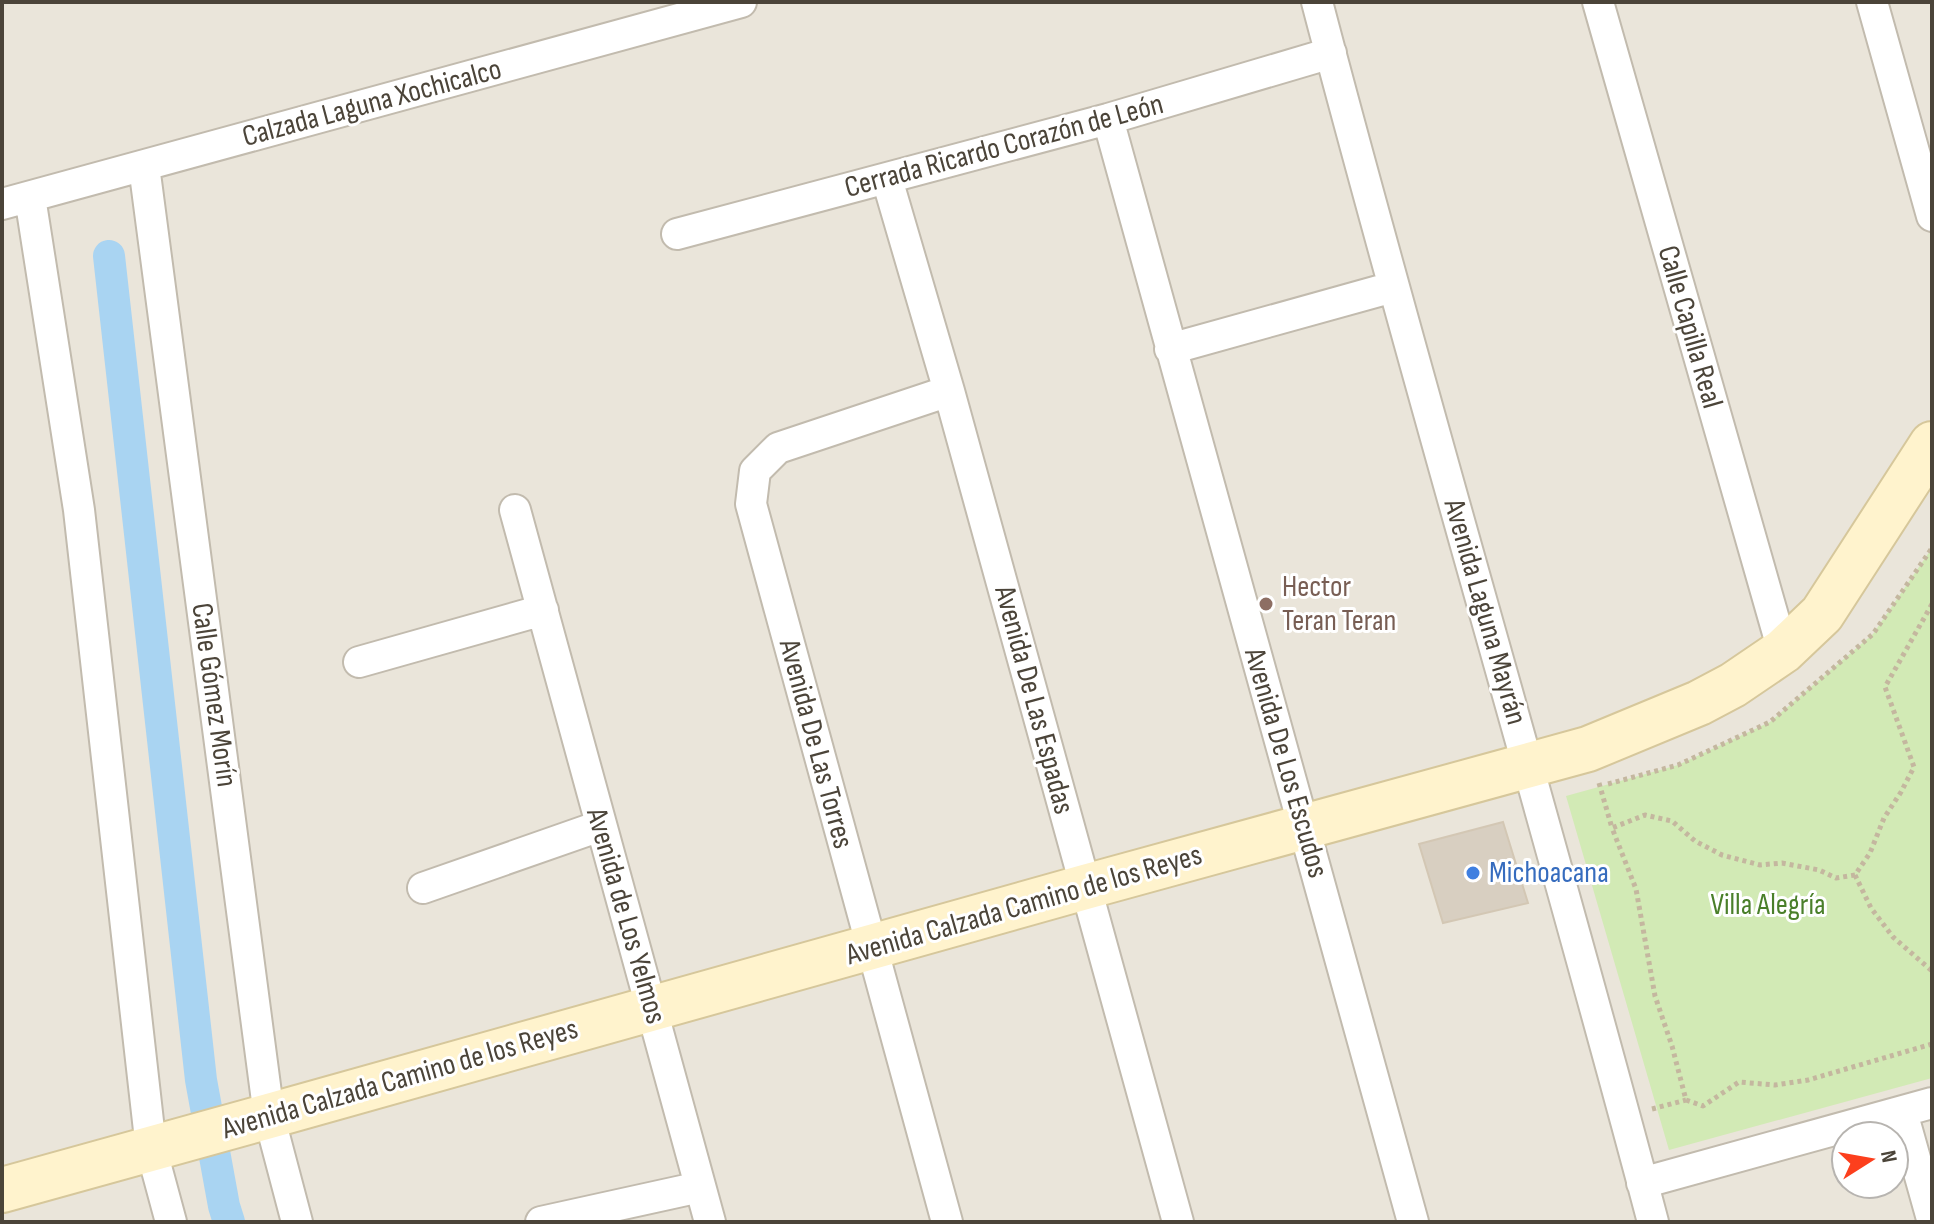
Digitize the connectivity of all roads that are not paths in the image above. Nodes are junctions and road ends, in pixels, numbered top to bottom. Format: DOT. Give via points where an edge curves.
graph roads {
  1 [pos="741,2"];
  2 [pos="1317,2"];
  3 [pos="1598,2"];
  4 [pos="1872,2"];
  5 [pos="1331,53"];
  6 [pos="1108,119"];
  7 [pos="144,166"];
  8 [pos="887,179"];
  9 [pos="16,201"];
  10 [pos="1932,216"];
  11 [pos="677,234"];
  12 [pos="1393,287"];
  13 [pos="1170,349"];
  14 [pos="949,391"];
  15 [pos="1932,444"];
  16 [pos="515,510"];
  17 [pos="543,610"];
  18 [pos="1783,651"];
  19 [pos="359,662"];
  20 [pos="1528,766"];
  21 [pos="600,826"];
  22 [pos="1304,827"];
  23 [pos="1085,887"];
  24 [pos="423,888"];
  25 [pos="871,948"];
  26 [pos="652,1008"];
  27 [pos="1932,1103"];
  28 [pos="1902,1112"];
  29 [pos="261,1118"];
  30 [pos="160,1146"];
  31 [pos="1642,1183"];
  32 [pos="700,1187"];
  33 [pos="2,1190"];
  34 [pos="1932,1219"];
  35 [pos="171,1222"];
  36 [pos="297,1222"];
  37 [pos="541,1222"];
  38 [pos="710,1222"];
  39 [pos="947,1222"];
  40 [pos="1178,1222"];
  41 [pos="1413,1222"];
  42 [pos="1653,1222"];
  1 -- 7 [label="street, Calzada Laguna Xochicalco"];
  2 -- 5 [label="street, Avenida Laguna Mayrán"];
  3 -- 18 [label="street, Calle Capilla Real"];
  4 -- 10 [label="street"];
  5 -- 6 [label="street, Cerrada Ricardo Corazón de León"];
  5 -- 12 [label="street, Avenida Laguna Mayrán"];
  6 -- 8 [label="street, Cerrada Ricardo Corazón de León"];
  6 -- 13 [label="street, Avenida De Los Escudos"];
  7 -- 9 [label="street, Calzada Laguna Xochicalco"];
  7 -- 29 [label="street, Calle Gómez Morín"];
  8 -- 11 [label="street, Cerrada Ricardo Corazón de León"];
  8 -- 14 [label="street, Avenida De Las Espadas"];
  9 -- 30 [label="street" via="79,510"];
  12 -- 13 [label="street"];
  12 -- 20 [label="street, Avenida Laguna Mayrán"];
  13 -- 22 [label="street, Avenida De Los Escudos"];
  14 -- 23 [label="street, Avenida De Las Espadas"];
  14 -- 25 [label="street, Avenida De Las Torres" via="778,448 755,471 751,504"];
  15 -- 18 [label="street, Avenida Calzada Camino de los Reyes" via="1822,614"];
  16 -- 17 [label="street, Avenida de Los Yelmos"];
  17 -- 19 [label="street"];
  17 -- 21 [label="street, Avenida de Los Yelmos"];
  18 -- 20 [label="street, Avenida Calzada Camino de los Reyes" via="1699,703 1588,749"];
  20 -- 22 [label="street, Avenida Calzada Camino de los Reyes"];
  20 -- 31 [label="street, Avenida Laguna Mayrán"];
  21 -- 24 [label="street"];
  21 -- 26 [label="street, Avenida de Los Yelmos"];
  22 -- 23 [label="street, Avenida Calzada Camino de los Reyes"];
  22 -- 41 [label="street, Avenida De Los Escudos"];
  23 -- 25 [label="street, Avenida Calzada Camino de los Reyes"];
  23 -- 40 [label="street, Avenida De Las Espadas"];
  25 -- 26 [label="street, Avenida Calzada Camino de los Reyes"];
  25 -- 39 [label="street, Avenida De Las Torres"];
  26 -- 29 [label="street, Avenida Calzada Camino de los Reyes"];
  26 -- 32 [label="street, Avenida de Los Yelmos"];
  27 -- 28 [label="street"];
  28 -- 31 [label="street"];
  28 -- 34 [label="street"];
  29 -- 30 [label="street, Avenida Calzada Camino de los Reyes"];
  29 -- 36 [label="street, Calle Gómez Morín"];
  30 -- 33 [label="street, Avenida Calzada Camino de los Reyes"];
  30 -- 35 [label="street"];
  31 -- 42 [label="street, Avenida Laguna Mayrán"];
  32 -- 37 [label="street"];
  32 -- 38 [label="street, Avenida de Los Yelmos"];
}
